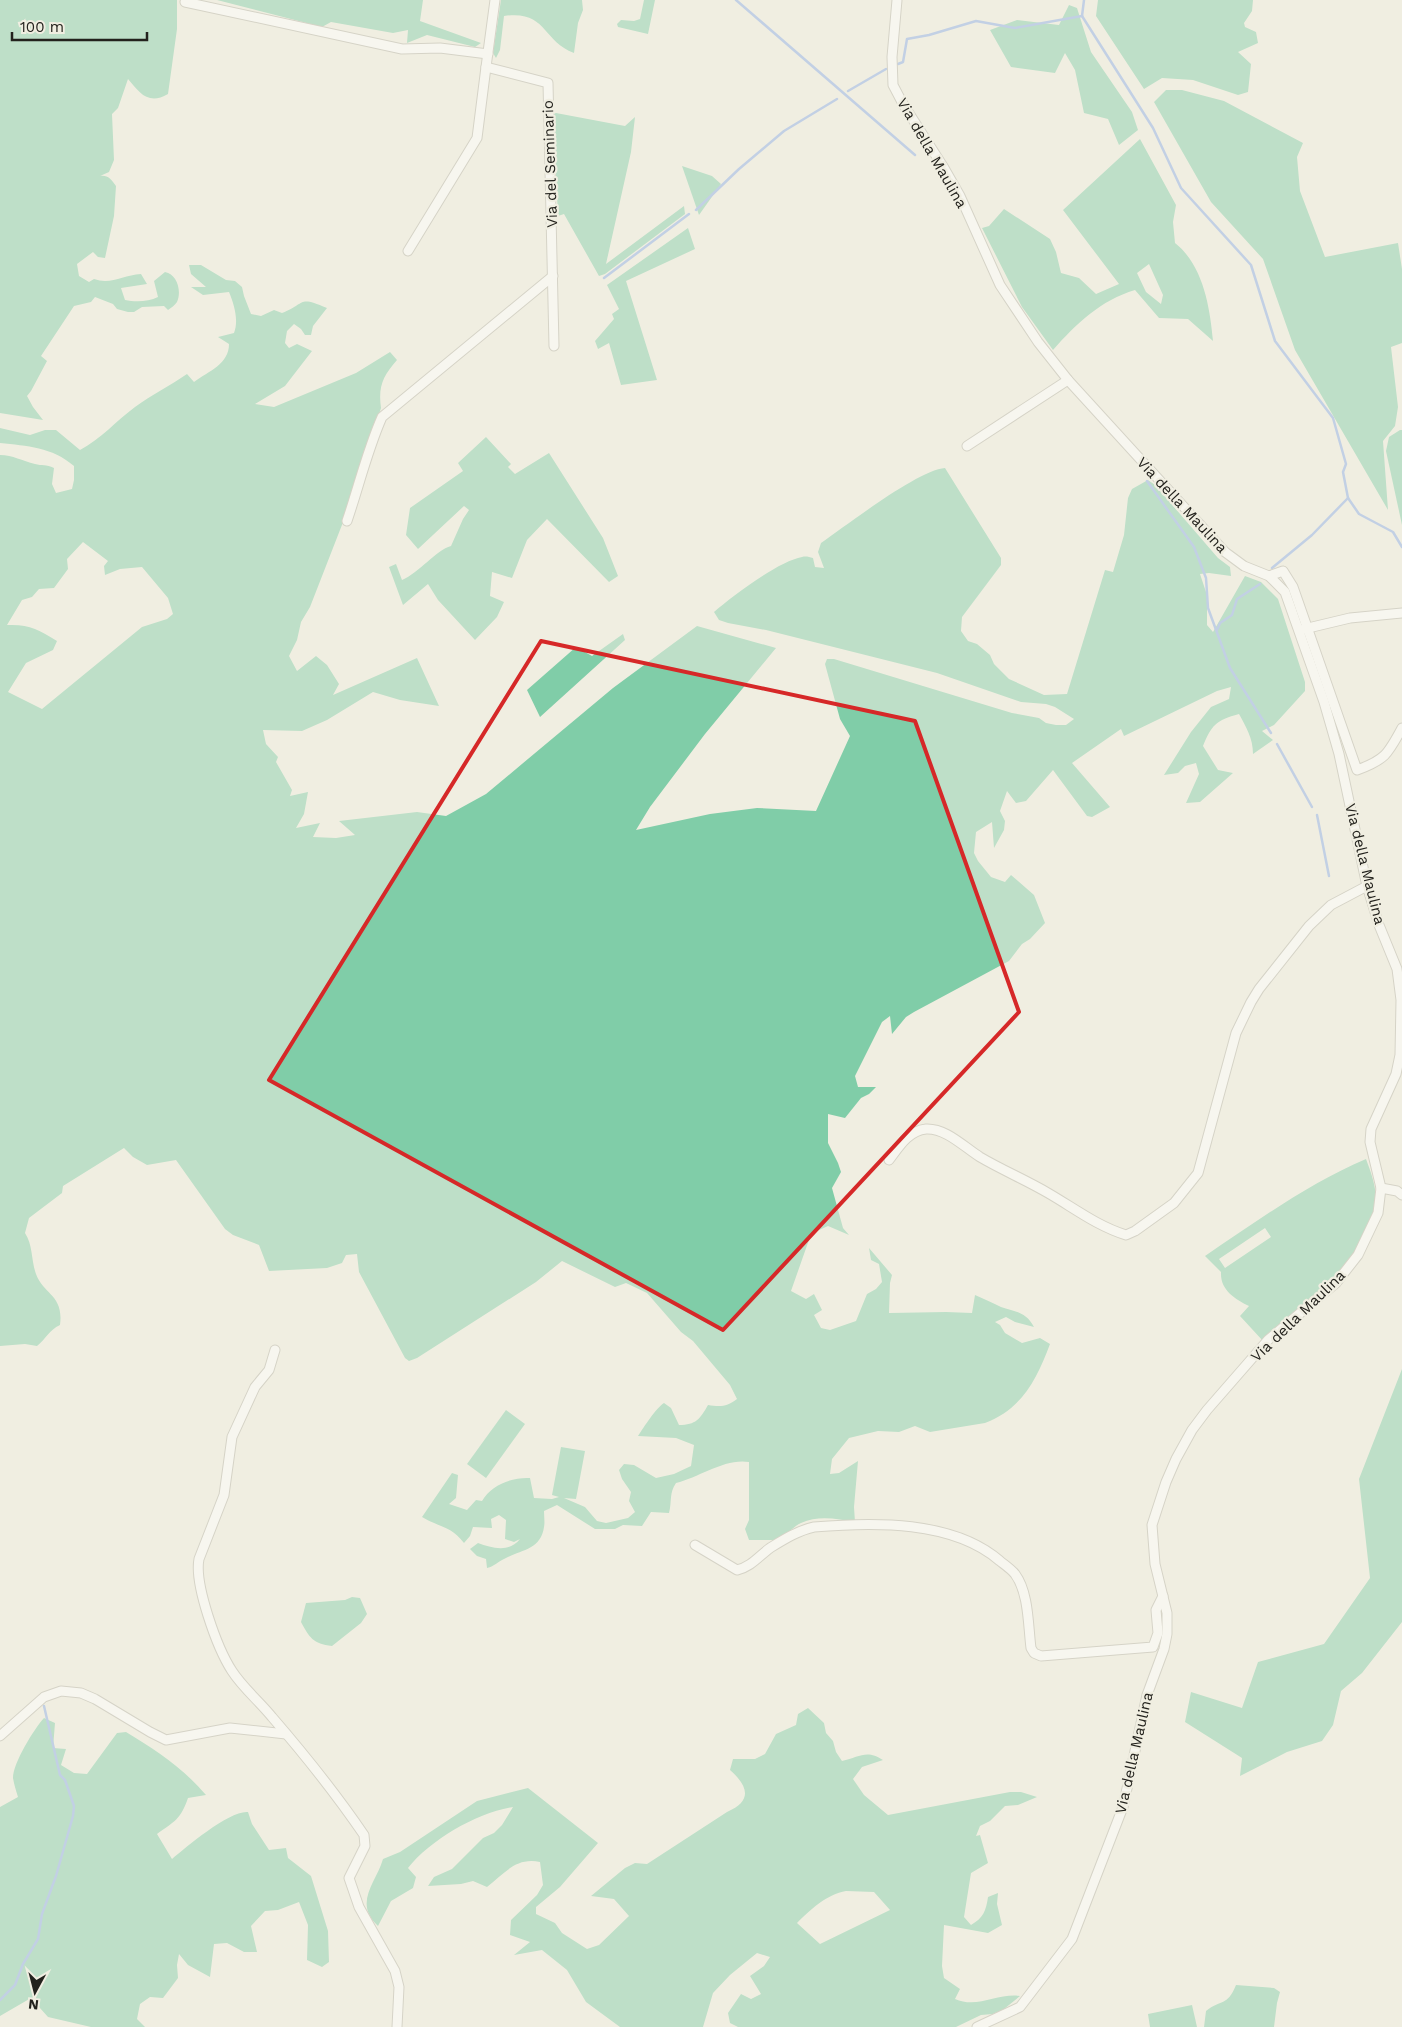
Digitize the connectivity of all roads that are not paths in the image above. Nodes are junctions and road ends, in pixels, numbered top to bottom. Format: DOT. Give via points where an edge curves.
graph roads {
  1 [pos="494,0"];
  2 [pos="897,0"];
  3 [pos="185,2"];
  4 [pos="488,54"];
  5 [pos="486,67"];
  6 [pos="408,250"];
  7 [pos="553,276"];
  8 [pos="554,346"];
  9 [pos="1068,380"];
  10 [pos="967,446"];
  11 [pos="347,521"];
  12 [pos="1269,576"];
  13 [pos="1402,612"];
  14 [pos="1308,628"];
  15 [pos="1298,630"];
  16 [pos="1402,728"];
  17 [pos="1367,886"];
  18 [pos="889,1160"];
  19 [pos="1381,1188"];
  20 [pos="1402,1195"];
  21 [pos="275,1350"];
  22 [pos="695,1545"];
  23 [pos="1163,1595"];
  24 [pos="286,1734"];
  25 [pos="0,1736"];
  26 [pos="397,2027"];
  27 [pos="977,2027"];
  1 -- 4 [label="street"];
  2 -- 9 [label="street, Via della Maulina" via="893,85 960,196 1000,285"];
  3 -- 4 [label="street" via="402,50 440,48"];
  4 -- 5 [label="street"];
  5 -- 6 [label="street" via="477,138"];
  5 -- 7 [label="street, Via del Seminario" via="548,83"];
  7 -- 8 [label="street, Via del Seminario"];
  7 -- 11 [label="street" via="382,417 369,447"];
  9 -- 10 [label="street"];
  9 -- 12 [label="street, Via della Maulina" via="1225,552 1244,566"];
  12 -- 14 [label="street" via="1283,570"];
  12 -- 15 [label="street, Via della Maulina" via="1285,592"];
  13 -- 14 [label="street" via="1350,618"];
  14 -- 15 [label="street"];
  14 -- 16 [label="street" via="1357,770 1374,764 1389,753"];
  15 -- 17 [label="street, Via della Maulina" via="1339,754"];
  17 -- 18 [label="street" via="1330,904 1259,990 1236,1033 1198,1173 1174,1203 1135,1231 1126,1235 1094,1222 937,1130 917,1131 909,1136"];
  17 -- 19 [label="street, Via della Maulina" via="1398,969 1401,1000 1402,1046 1398,1064 1371,1129 1370,1142"];
  19 -- 20 [label="street"];
  19 -- 23 [label="street, Via della Maulina" via="1378,1213 1358,1255 1336,1283 1268,1340 1207,1410 1176,1459 1152,1525 1155,1564"];
  21 -- 24 [label="street" via="270,1370 255,1387 232,1437 224,1496 197,1569 214,1632 231,1670"];
  22 -- 23 [label="street" via="737,1570 748,1567 771,1548 814,1527 896,1525 946,1534 992,1553 1014,1573 1021,1586 1030,1648 1040,1656 1153,1647 1158,1633 1156,1610"];
  23 -- 27 [label="street, Via della Maulina" via="1167,1634 1137,1733 1124,1807 1072,1939 1020,2007"];
  24 -- 25 [label="street" via="230,1728 166,1740 95,1699 61,1691 44,1697"];
  24 -- 26 [label="street" via="364,1835 365,1846 348,1878 359,1907 395,1971 399,1987"];
}
